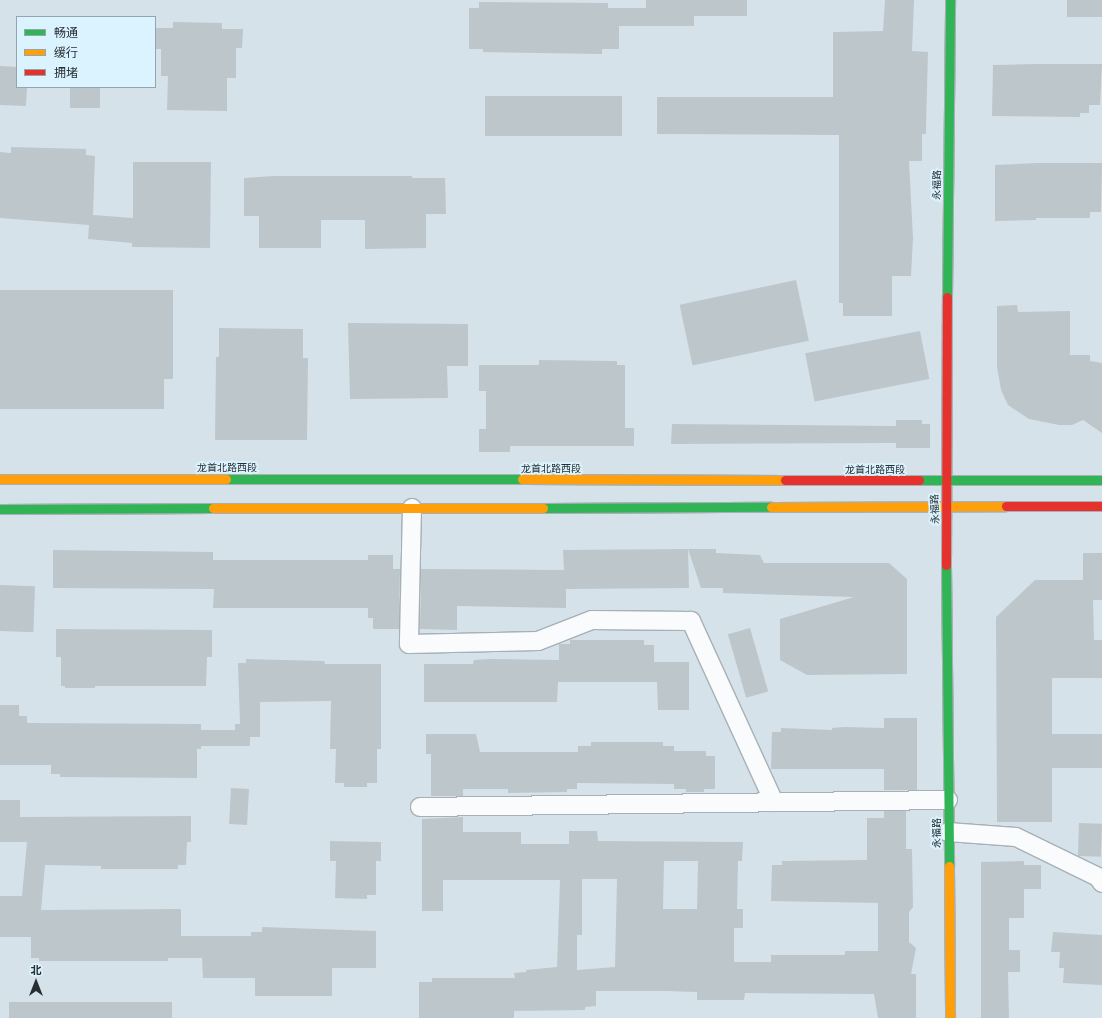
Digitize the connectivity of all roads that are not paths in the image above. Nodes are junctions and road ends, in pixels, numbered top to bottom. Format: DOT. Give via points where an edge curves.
graph roads {
  1 [pos="950,0"];
  2 [pos="0,479"];
  3 [pos="1102,480"];
  4 [pos="945,481"];
  5 [pos="1102,506"];
  6 [pos="946,507"];
  7 [pos="0,508"];
  8 [pos="412,508"];
  9 [pos="948,800"];
  10 [pos="774,802"];
  11 [pos="420,807"];
  12 [pos="948,832"];
  13 [pos="1102,883"];
  14 [pos="950,1018"];
  1 -- 4 [label="street, 永福路"];
  2 -- 4 [label="street, 龙首北路西段"];
  3 -- 4 [label="street, 龙首北路西段"];
  4 -- 6 [label="street, 永福路"];
  5 -- 6 [label="street"];
  6 -- 8 [label="street"];
  6 -- 9 [label="street, 永福路"];
  7 -- 8 [label="street"];
  8 -- 10 [label="street" via="409,644 538,642 592,620 691,621"];
  9 -- 10 [label="street"];
  9 -- 12 [label="street, 永福路"];
  10 -- 11 [label="street"];
  12 -- 13 [label="street" via="1016,837 1098,877"];
  12 -- 14 [label="street, 永福路"];
}
